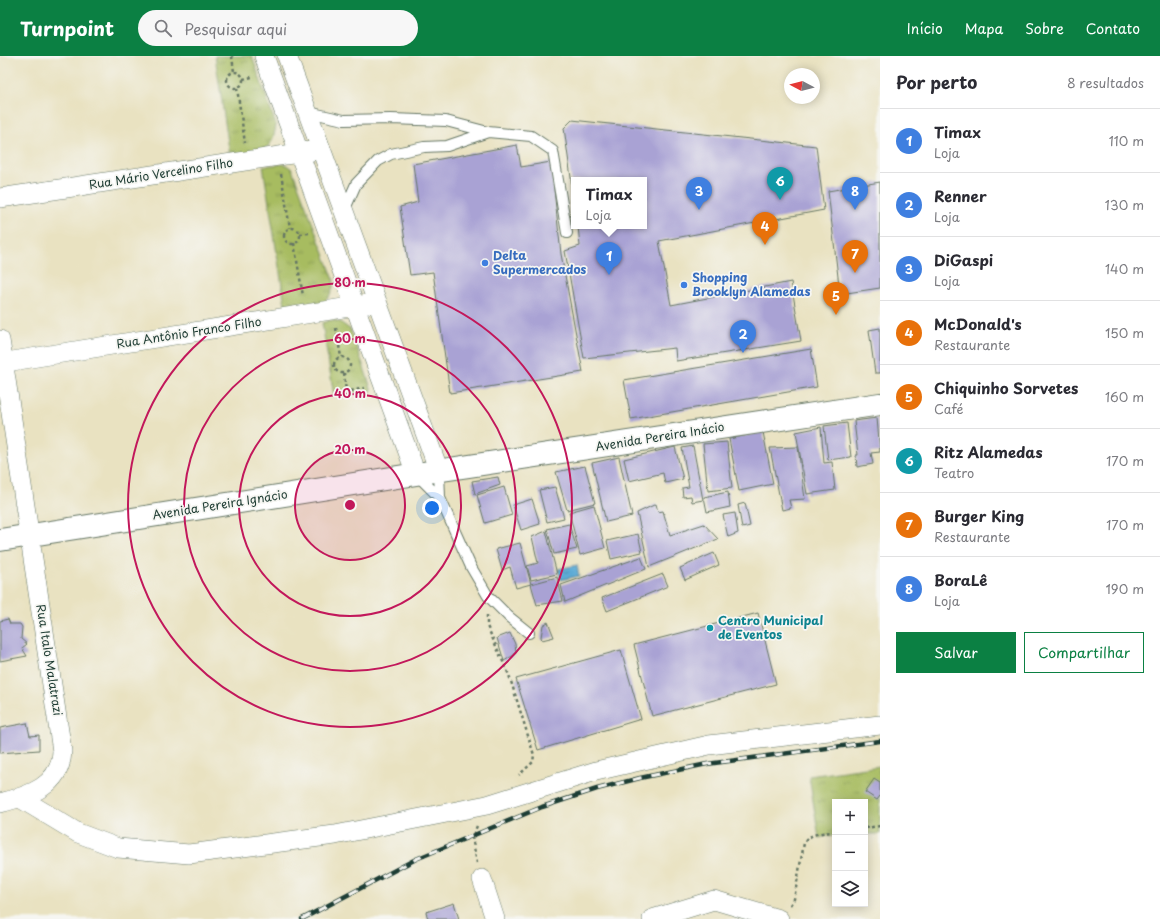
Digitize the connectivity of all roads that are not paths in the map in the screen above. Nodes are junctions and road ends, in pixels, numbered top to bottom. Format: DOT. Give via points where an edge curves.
graph roads {
  1 [pos="264,56"];
  2 [pos="287,56"];
  3 [pos="308,112"];
  4 [pos="488,132"];
  5 [pos="321,149"];
  6 [pos="300,152"];
  7 [pos="0,198"];
  8 [pos="344,211"];
  9 [pos="567,233"];
  10 [pos="378,303"];
  11 [pos="356,306"];
  12 [pos="0,340"];
  13 [pos="2,363"];
  14 [pos="880,404"];
  15 [pos="439,471"];
  16 [pos="416,474"];
  17 [pos="440,498"];
  18 [pos="30,535"];
  19 [pos="0,540"];
  20 [pos="529,633"];
  21 [pos="880,725"];
  22 [pos="20,798"];
  23 [pos="0,803"];
  24 [pos="482,879"];
  25 [pos="784,912"];
  26 [pos="495,919"];
  27 [pos="652,919"];
  1 -- 6 [label="street"];
  2 -- 3 [label="street"];
  3 -- 4 [label="lane" via="344,120 446,121"];
  3 -- 5 [label="street"];
  4 -- 8 [label="lane" via="447,146 424,147 391,154 378,161 356,184"];
  4 -- 9 [label="lane" via="531,136 553,151"];
  5 -- 6 [label="street, Rua Mário Vercelino Filho"];
  5 -- 8 [label="street"];
  6 -- 7 [label="street, Rua Mário Vercelino Filho"];
  6 -- 11 [label="street"];
  8 -- 10 [label="street"];
  10 -- 11 [label="street, Rua Antônio Franco Filho"];
  10 -- 15 [label="street"];
  11 -- 13 [label="street, Rua Antônio Franco Filho"];
  11 -- 16 [label="street"];
  12 -- 13 [label="street, Rua Italo Malatrazi"];
  13 -- 18 [label="street, Rua Italo Malatrazi"];
  14 -- 15 [label="street, Avenida Pereira Inácio"];
  15 -- 16 [label="street, Avenida Pereira Ignácio"];
  15 -- 17 [label="lane"];
  16 -- 17 [label="lane"];
  16 -- 18 [label="street, Avenida Pereira Ignácio"];
  17 -- 20 [label="lane" via="471,567 488,596"];
  18 -- 19 [label="street, Avenida Pereira Ignácio"];
  18 -- 22 [label="street, Rua Italo Malatrazi" via="62,751 60,765 49,782 37,791"];
  21 -- 22 [label="street" via="709,745 596,771 487,804 335,835 189,854 118,848 78,833"];
  22 -- 23 [label="street"];
  24 -- 26 [label="street"];
  25 -- 27 [label="street" via="714,900"];
}
